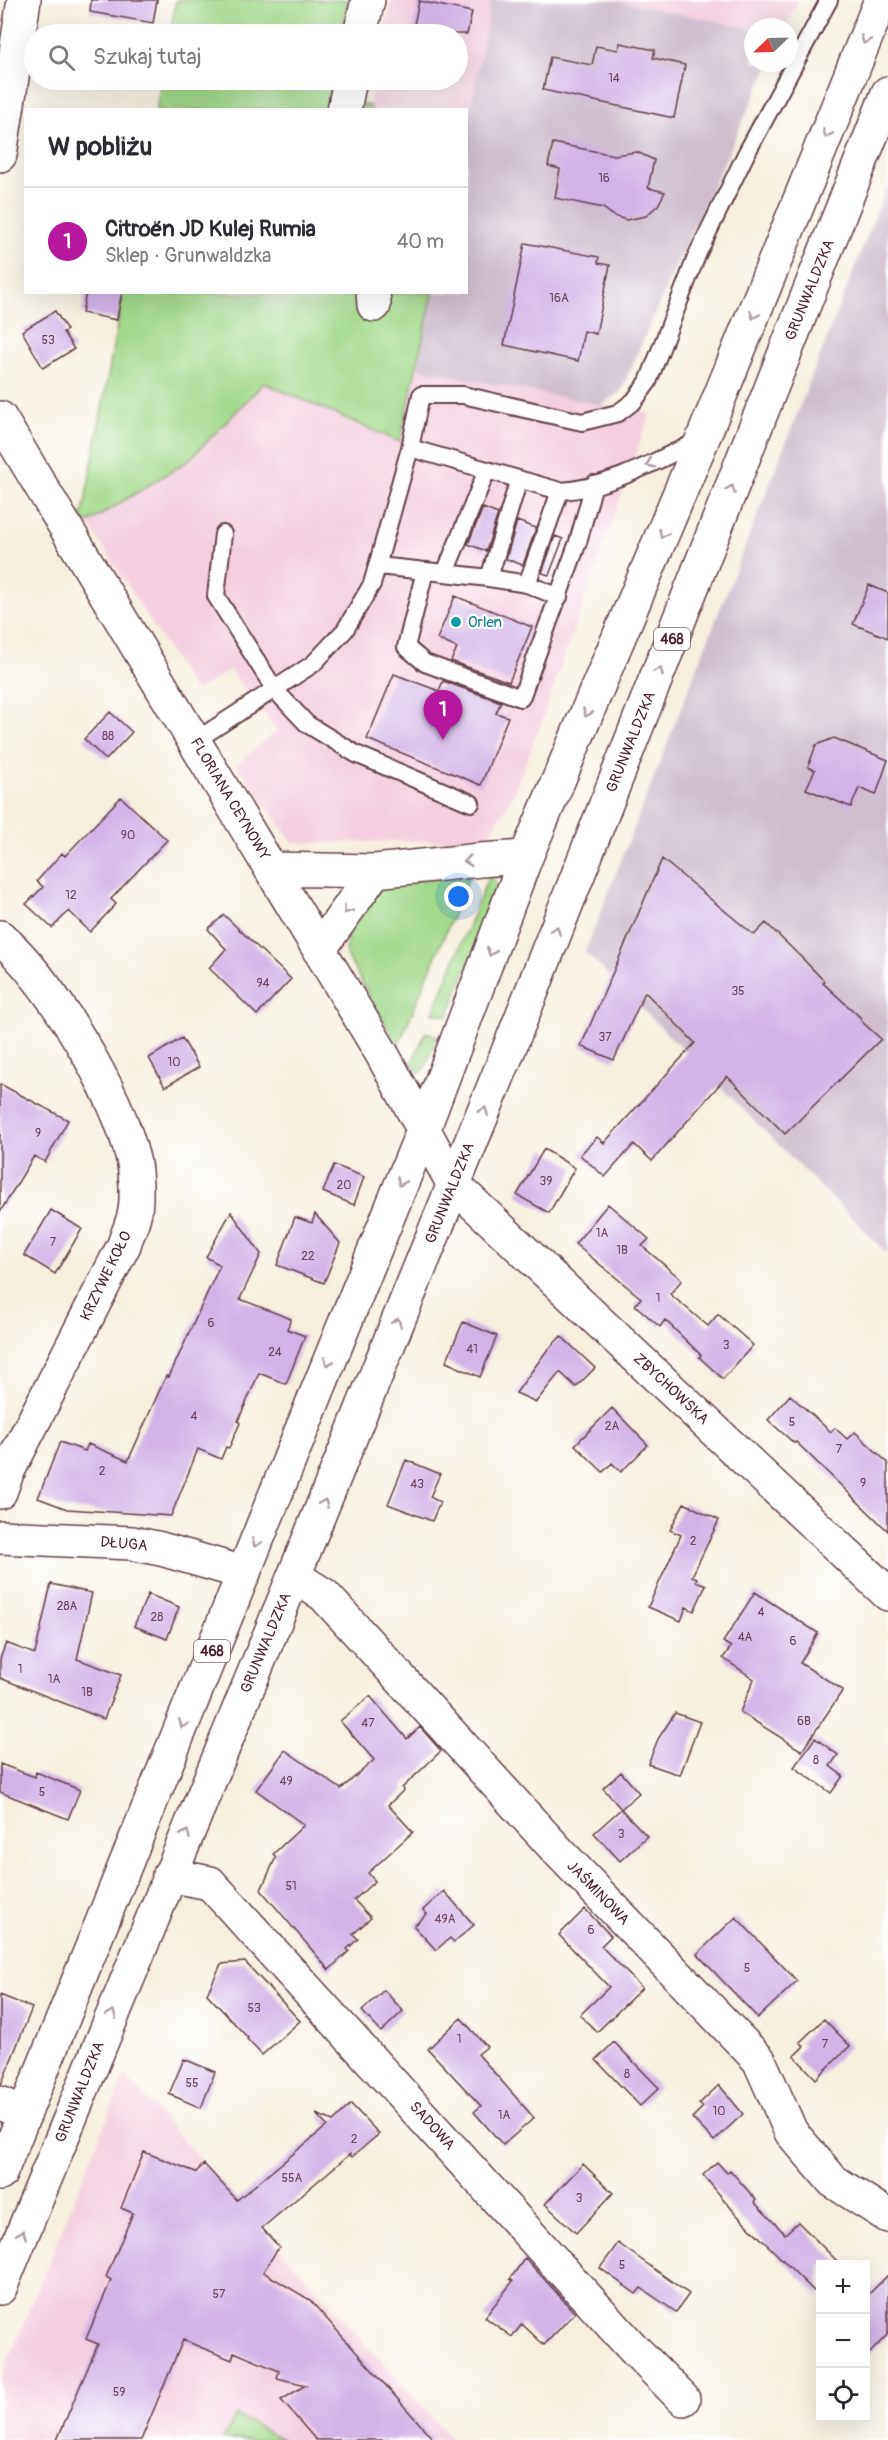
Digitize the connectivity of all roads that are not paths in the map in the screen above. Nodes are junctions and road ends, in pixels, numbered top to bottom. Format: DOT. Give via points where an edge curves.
graph roads {
  1 [pos="24,0"];
  2 [pos="368,0"];
  3 [pos="829,0"];
  4 [pos="881,0"];
  5 [pos="362,24"];
  6 [pos="348,90"];
  7 [pos="887,100"];
  8 [pos="344,108"];
  9 [pos="0,155"];
  10 [pos="0,418"];
  11 [pos="703,438"];
  12 [pos="410,448"];
  13 [pos="487,470"];
  14 [pos="519,479"];
  15 [pos="594,484"];
  16 [pos="560,491"];
  17 [pos="223,534"];
  18 [pos="378,566"];
  19 [pos="425,571"];
  20 [pos="445,573"];
  21 [pos="489,578"];
  22 [pos="526,584"];
  23 [pos="559,597"];
  24 [pos="275,690"];
  25 [pos="195,741"];
  26 [pos="471,803"];
  27 [pos="526,857"];
  28 [pos="273,869"];
  29 [pos="375,871"];
  30 [pos="0,938"];
  31 [pos="319,950"];
  32 [pos="424,1128"];
  33 [pos="454,1185"];
  34 [pos="0,1492"];
  35 [pos="0,1537"];
  36 [pos="244,1573"];
  37 [pos="294,1576"];
  38 [pos="888,1594"];
  39 [pos="169,1875"];
  40 [pos="12,2108"];
  41 [pos="0,2174"];
  42 [pos="888,2216"];
  43 [pos="0,2288"];
  44 [pos="683,2399"];
  1 -- 9 [label="main road"];
  2 -- 5 [label="main road"];
  3 -- 12 [label="lane" via="741,164 697,255 648,382 634,401 618,413 582,422 463,395 421,394"];
  4 -- 11 [label="main road, 468, one-way"];
  6 -- 8 [label="main road"];
  33 -- 7 [label="main road, GRUNWALDZKA / 468, one-way"];
  10 -- 25 [label="main road, FLORIANA CEYNOWY"];
  11 -- 15 [label="lane, one-way" via="635,471"];
  11 -- 27 [label="main road, 468, one-way"];
  12 -- 13 [label="lane"];
  12 -- 18 [label="lane"];
  13 -- 14 [label="lane"];
  13 -- 20 [label="lane"];
  14 -- 16 [label="lane"];
  14 -- 21 [label="lane"];
  15 -- 16 [label="lane"];
  15 -- 23 [label="lane"];
  16 -- 22 [label="lane"];
  17 -- 24 [label="lane" via="216,596"];
  18 -- 19 [label="lane"];
  18 -- 24 [label="lane" via="345,630 313,664"];
  19 -- 20 [label="lane"];
  19 -- 23 [label="lane" via="406,647 425,663 521,698"];
  20 -- 21 [label="lane"];
  21 -- 22 [label="lane"];
  22 -- 23 [label="lane"];
  24 -- 25 [label="lane"];
  24 -- 26 [label="lane" via="307,724 356,754"];
  25 -- 28 [label="main road, FLORIANA CEYNOWY"];
  27 -- 29 [label="main road, one-way"];
  27 -- 32 [label="main road, 468, one-way"];
  28 -- 29 [label="main road"];
  28 -- 31 [label="main road, FLORIANA CEYNOWY"];
  29 -- 31 [label="main road, one-way"];
  30 -- 34 [label="main road, KRZYWE KOŁO" via="47,992 115,1104 134,1161 136,1210 124,1245"];
  31 -- 32 [label="main road, FLORIANA CEYNOWY"];
  32 -- 33 [label="main road, FLORIANA CEYNOWY"];
  32 -- 36 [label="main road, 468, one-way"];
  37 -- 33 [label="main road, GRUNWALDZKA / 468, one-way"];
  33 -- 38 [label="main road, ZBYCHOWSKA"];
  35 -- 36 [label="main road, DŁUGA" via="132,1543"];
  36 -- 40 [label="main road, 468, one-way"];
  39 -- 37 [label="main road, GRUNWALDZKA / 468, one-way"];
  37 -- 42 [label="main road, JAŚMINOWA" via="324,1595 557,1850 759,2060 791,2132 833,2181"];
  43 -- 39 [label="main road, GRUNWALDZKA / 468, one-way"];
  39 -- 44 [label="main road, SADOWA" via="210,1883"];
  40 -- 41 [label="main road, 468"];
}
